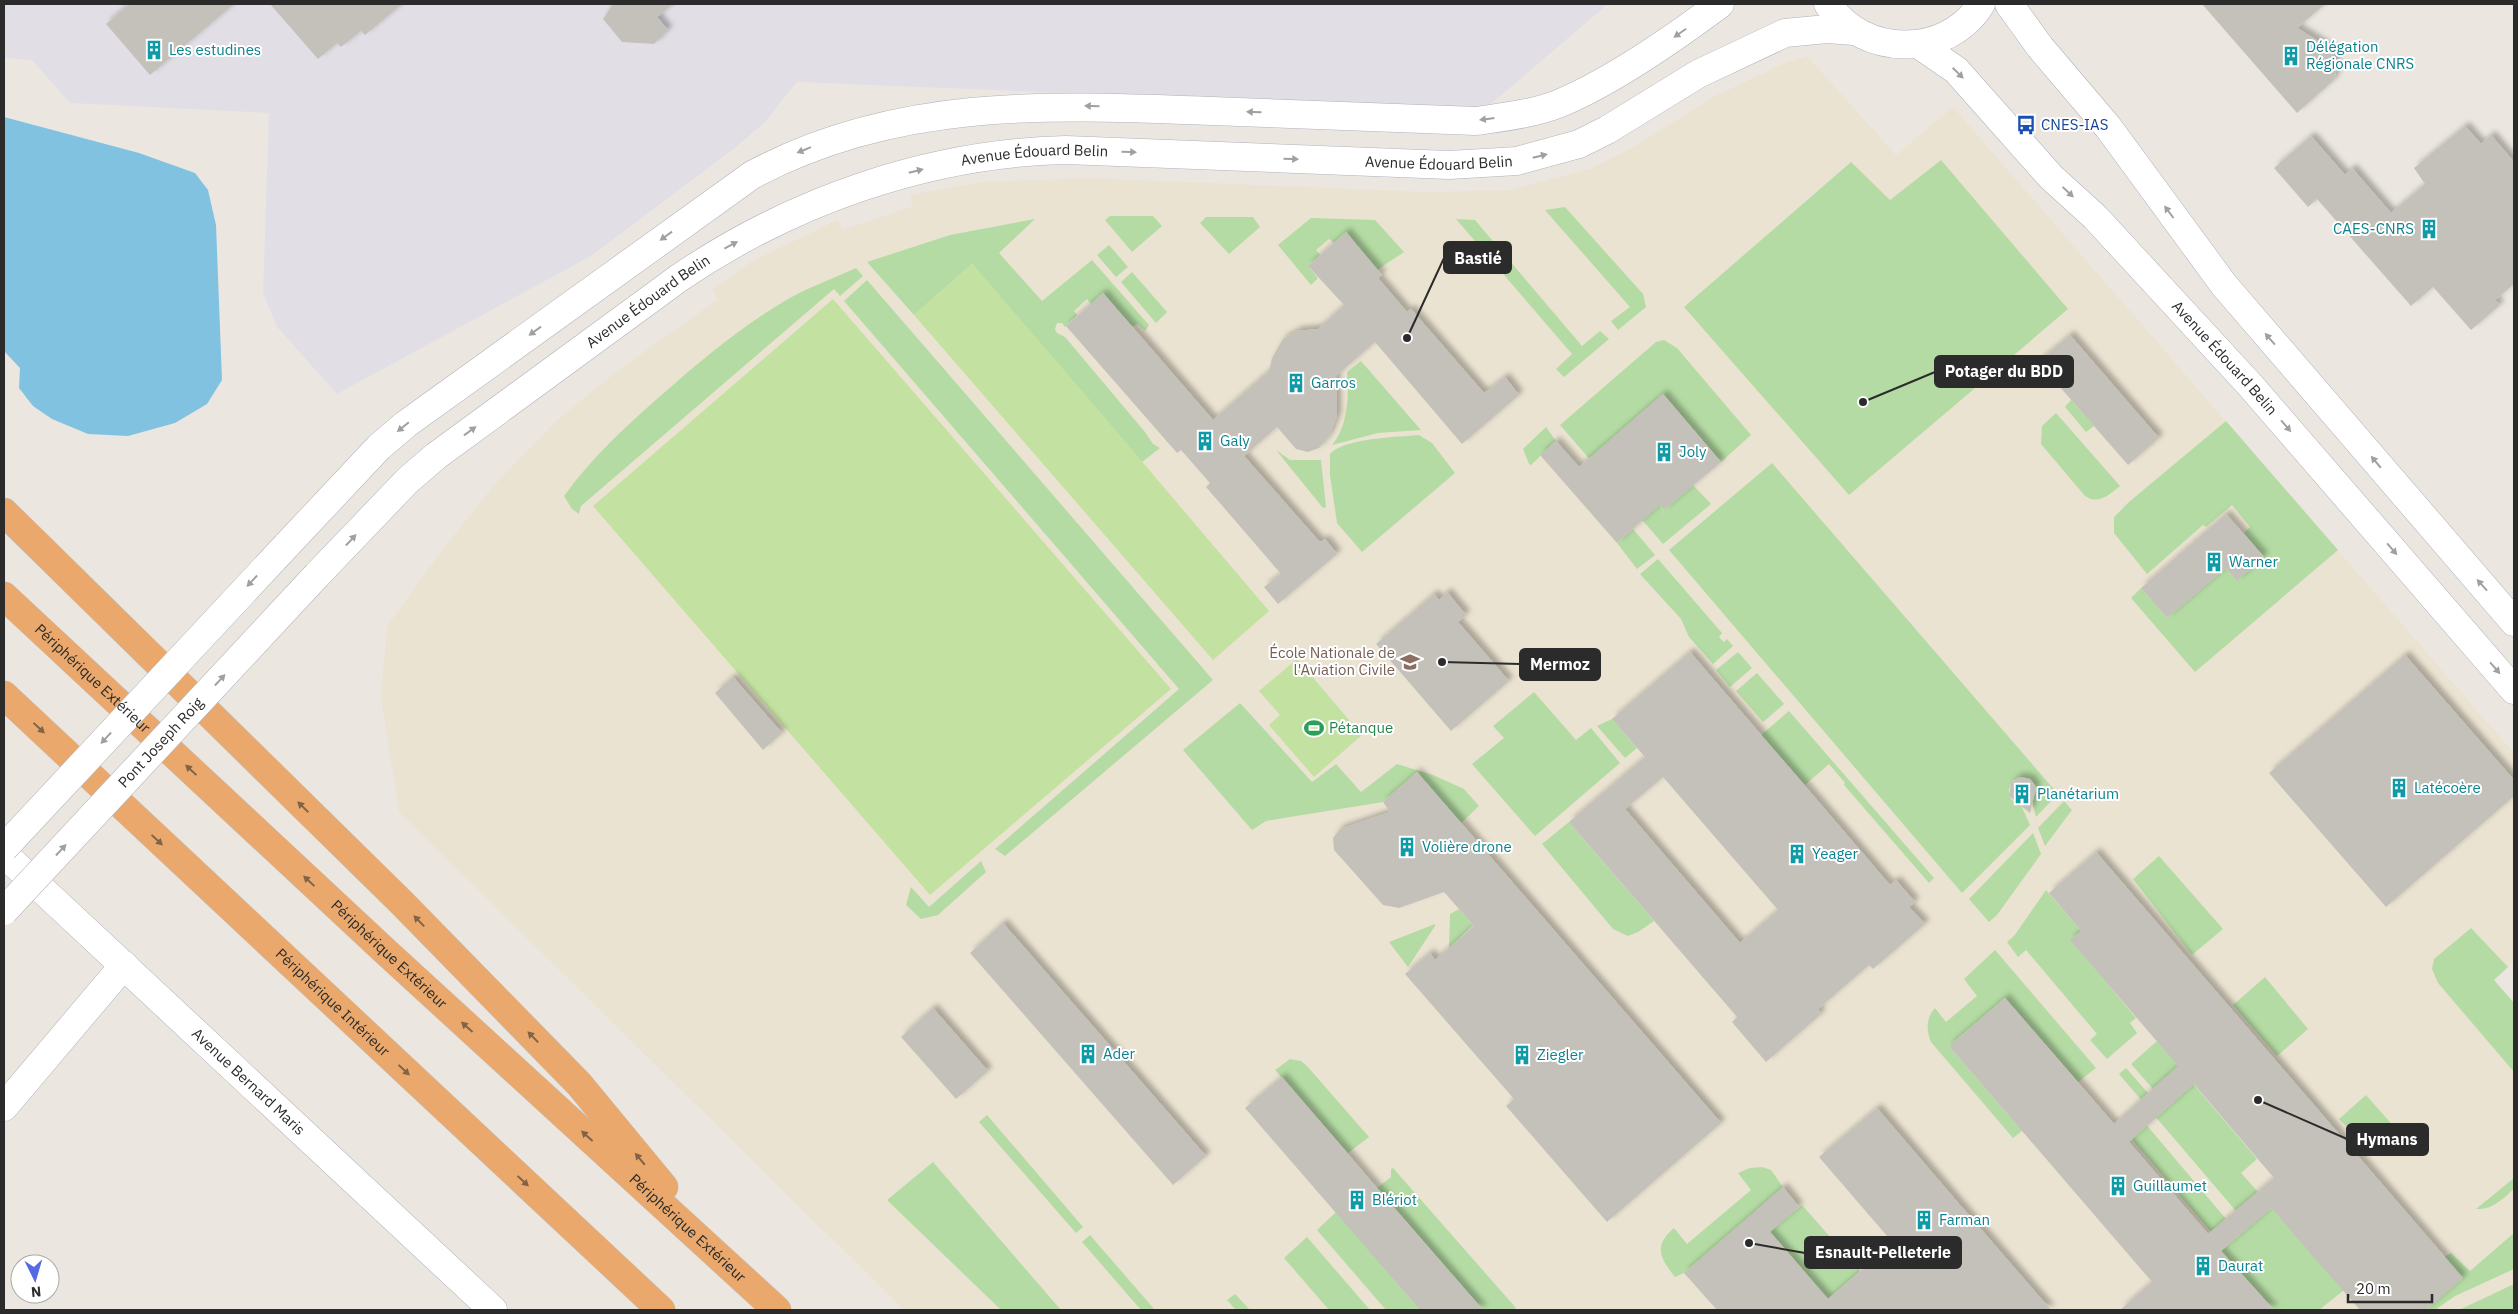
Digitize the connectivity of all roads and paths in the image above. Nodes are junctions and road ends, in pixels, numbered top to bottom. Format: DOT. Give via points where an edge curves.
graph roads {
  1 [pos="1720,4"];
  2 [pos="1828,4"];
  3 [pos="1981,4"];
  4 [pos="2009,4"];
  5 [pos="1854,31"];
  6 [pos="1918,44"];
  7 [pos="4,512"];
  8 [pos="317,576"];
  9 [pos="4,596"];
  10 [pos="2514,622"];
  11 [pos="2514,690"];
  12 [pos="4,695"];
  13 [pos="4,848"];
  14 [pos="4,854"];
  15 [pos="4,911"];
  16 [pos="124,965"];
  17 [pos="4,1106"];
  18 [pos="727,1264"];
  19 [pos="493,1310"];
  20 [pos="662,1310"];
  21 [pos="777,1310"];
  1 -- 13 [label="street, one-way, bridge" via="1678,35 1586,90 1557,104 1503,117 1476,121 1047,106 944,115 880,125 812,147 752,175 406,424 379,447"];
  2 -- 5 [label="street" via="1834,14"];
  3 -- 6 [label="street" via="1962,26 1941,38"];
  10 -- 4 [label="street, one-way" via="2224,285 2108,127 2040,48"];
  5 -- 6 [label="street" via="1874,41"];
  8 -- 5 [label="street, Avenue Édouard Belin, one-way" via="408,480 436,456 679,278 756,232 869,185 968,158 1029,150 1449,165 1518,161 1579,144 1698,74 1785,34 1826,29"];
  6 -- 11 [label="street, Avenue Édouard Belin, one-way" via="1956,70 2051,177 2095,217 2223,356"];
  18 -- 7 [label="highway, one-way" via="579,1084 395,896"];
  15 -- 8 [label="street, Pont Joseph Roig, one-way, bridge"];
  18 -- 9 [label="highway, Périphérique Extérieur, one-way" via="379,946"];
  12 -- 20 [label="highway, Périphérique Intérieur, one-way"];
  14 -- 16 [label="street, Avenue Bernard Maris"];
  16 -- 17 [label="street"];
  16 -- 19 [label="street, Avenue Bernard Maris"];
  18 -- 21 [label="highway, Périphérique Extérieur"];
}
